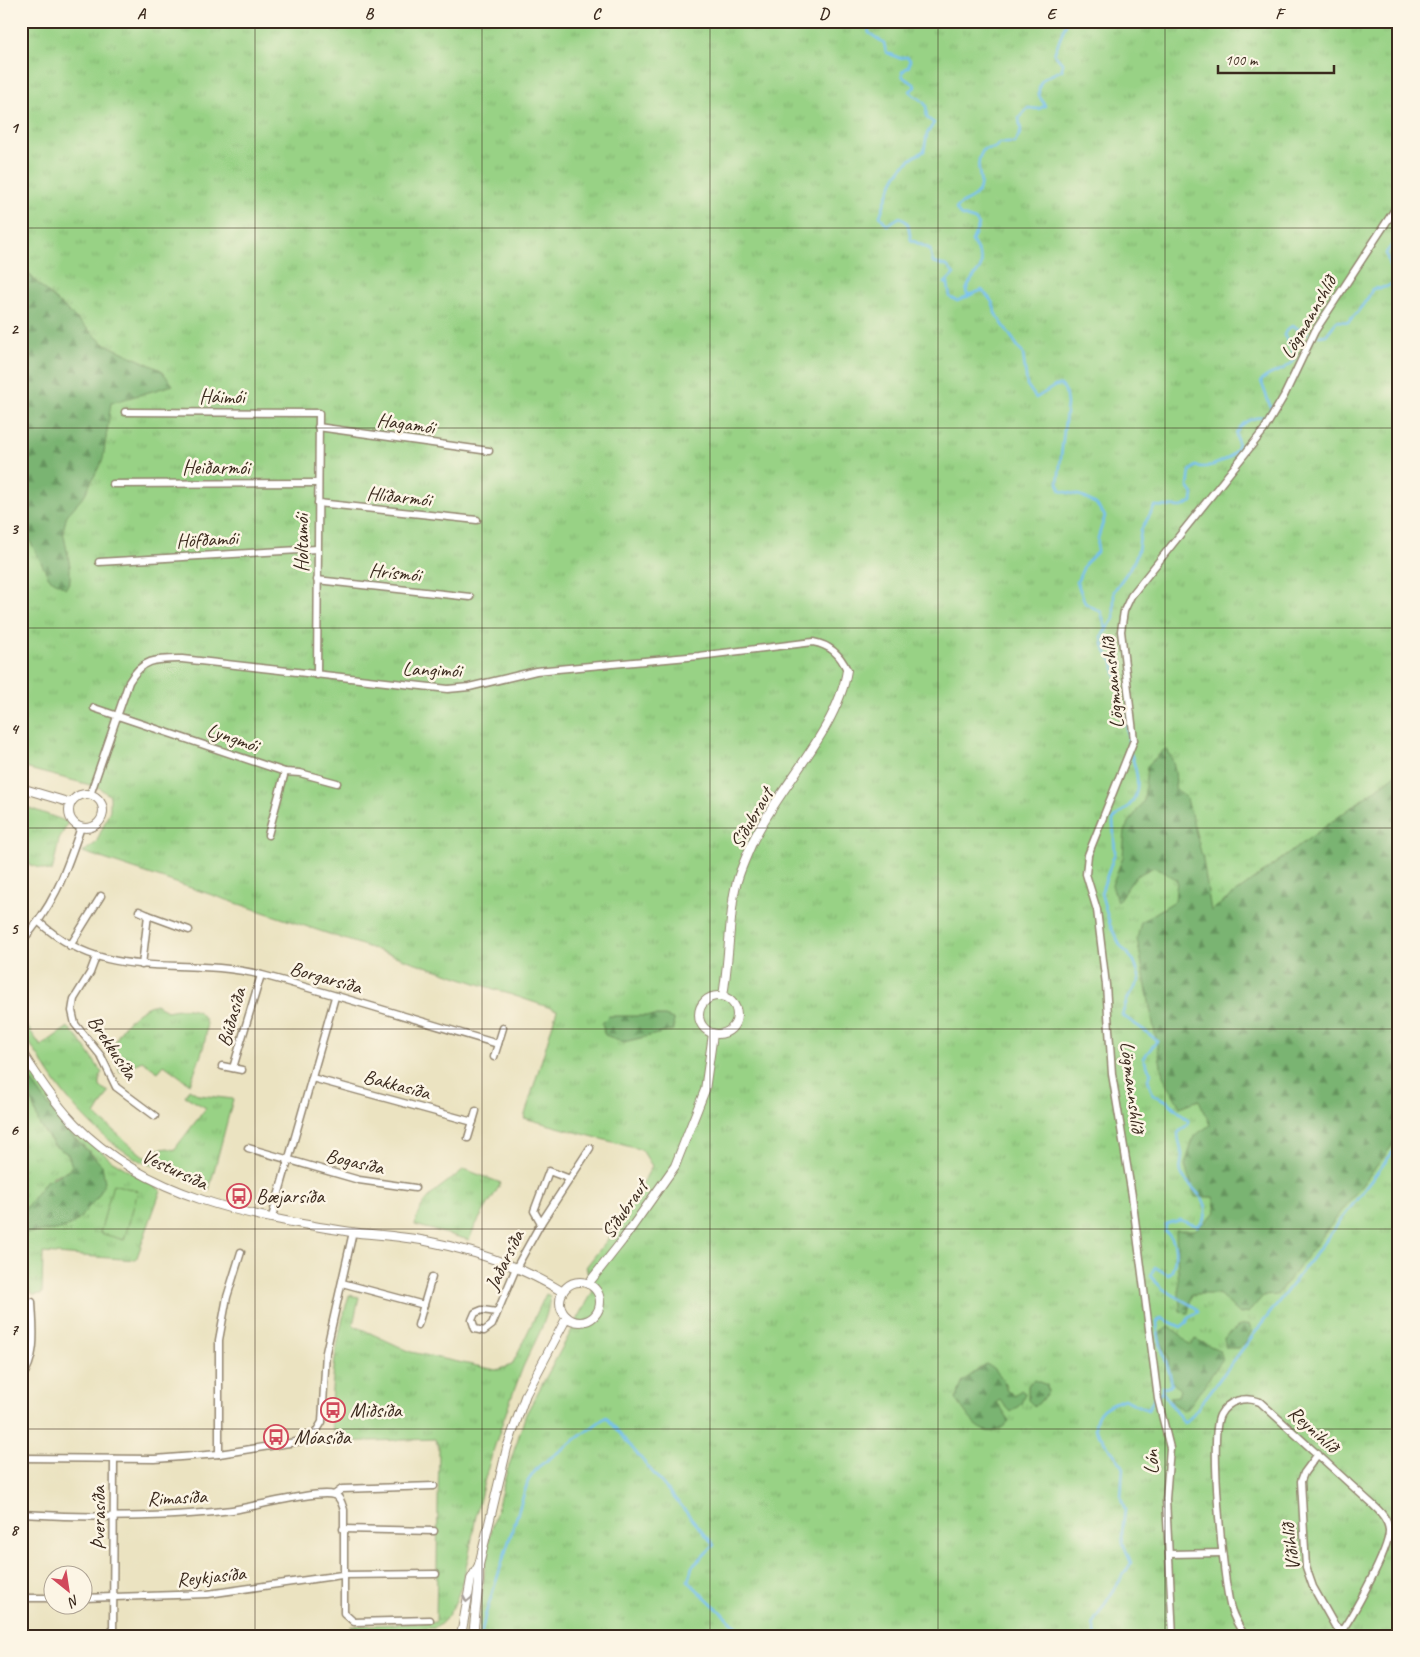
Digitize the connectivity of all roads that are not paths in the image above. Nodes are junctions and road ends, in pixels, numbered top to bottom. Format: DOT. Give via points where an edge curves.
graph roads {
  1 [pos="1399,203"];
  2 [pos="125,412"];
  3 [pos="318,412"];
  4 [pos="318,427"];
  5 [pos="489,451"];
  6 [pos="318,483"];
  7 [pos="113,484"];
  8 [pos="318,503"];
  9 [pos="477,520"];
  10 [pos="318,549"];
  11 [pos="99,562"];
  12 [pos="317,580"];
  13 [pos="470,597"];
  14 [pos="847,670"];
  15 [pos="316,675"];
  16 [pos="94,708"];
  17 [pos="119,716"];
  18 [pos="285,772"];
  19 [pos="337,783"];
  20 [pos="21,788"];
  21 [pos="90,795"];
  22 [pos="71,803"];
  23 [pos="81,827"];
  24 [pos="268,835"];
  25 [pos="101,896"];
  26 [pos="139,912"];
  27 [pos="148,915"];
  28 [pos="39,922"];
  29 [pos="189,930"];
  30 [pos="21,942"];
  31 [pos="70,946"];
  32 [pos="96,957"];
  33 [pos="142,965"];
  34 [pos="260,975"];
  35 [pos="723,996"];
  36 [pos="335,997"];
  37 [pos="503,1028"];
  38 [pos="713,1034"];
  39 [pos="498,1044"];
  40 [pos="21,1051"];
  41 [pos="494,1057"];
  42 [pos="222,1066"];
  43 [pos="233,1068"];
  44 [pos="242,1070"];
  45 [pos="312,1078"];
  46 [pos="476,1111"];
  47 [pos="155,1116"];
  48 [pos="473,1122"];
  49 [pos="468,1138"];
  50 [pos="248,1148"];
  51 [pos="590,1148"];
  52 [pos="288,1160"];
  53 [pos="570,1179"];
  54 [pos="415,1188"];
  55 [pos="272,1217"];
  56 [pos="541,1223"];
  57 [pos="353,1232"];
  58 [pos="241,1252"];
  59 [pos="516,1268"];
  60 [pos="432,1277"];
  61 [pos="342,1283"];
  62 [pos="588,1284"];
  63 [pos="1143,1291"];
  64 [pos="564,1292"];
  65 [pos="32,1302"];
  66 [pos="424,1305"];
  67 [pos="497,1312"];
  68 [pos="567,1317"];
  69 [pos="418,1325"];
  70 [pos="21,1378"];
  71 [pos="218,1454"];
  72 [pos="1318,1454"];
  73 [pos="21,1458"];
  74 [pos="114,1459"];
  75 [pos="434,1486"];
  76 [pos="334,1495"];
  77 [pos="21,1514"];
  78 [pos="114,1515"];
  79 [pos="344,1529"];
  80 [pos="434,1530"];
  81 [pos="1222,1553"];
  82 [pos="1169,1554"];
  83 [pos="478,1565"];
  84 [pos="436,1574"];
  85 [pos="342,1575"];
  86 [pos="21,1598"];
  87 [pos="42,1598"];
  88 [pos="92,1598"];
  89 [pos="115,1598"];
  90 [pos="430,1620"];
  91 [pos="1340,1633"];
  92 [pos="113,1636"];
  93 [pos="437,1636"];
  94 [pos="447,1636"];
  95 [pos="461,1636"];
  96 [pos="473,1636"];
  97 [pos="1173,1636"];
  98 [pos="1245,1636"];
  1 -- 63 [label="street, Lögmannshlíð" via="1315,331 1264,430 1160,558 1131,596 1124,611 1121,630 1134,740 1088,855 1086,874 1097,910 1112,1074 1132,1196"];
  2 -- 3 [label="street, Háimói"];
  3 -- 4 [label="street, Holtamói"];
  4 -- 5 [label="street, Hagamói"];
  4 -- 6 [label="street, Holtamói"];
  6 -- 7 [label="street, Heiðarmói"];
  6 -- 8 [label="street, Holtamói"];
  8 -- 9 [label="street, Hlíðarmói"];
  8 -- 10 [label="street, Holtamói"];
  10 -- 11 [label="street, Höfðamói"];
  10 -- 12 [label="street, Holtamói"];
  12 -- 13 [label="street, Hrísmói"];
  12 -- 15 [label="street, Holtamói"];
  14 -- 15 [label="street, Langimói" via="836,652 813,642 536,671 448,689"];
  14 -- 35 [label="street, Síðubraut" via="846,682 824,728 758,831 738,878"];
  15 -- 17 [label="street, Langimói" via="182,659 152,661 140,666 134,674"];
  16 -- 17 [label="street, Lyngmói"];
  17 -- 18 [label="street, Lyngmói"];
  17 -- 21 [label="street, Langimói"];
  18 -- 19 [label="street, Lyngmói"];
  18 -- 24 [label="street"];
  20 -- 22 [label="street"];
  21 -- 22 [label="street" via="79,796"];
  21 -- 23 [label="street" via="102,805 102,815 97,824"];
  22 -- 23 [label="street" via="72,820"];
  23 -- 28 [label="street" via="54,899"];
  25 -- 31 [label="street"];
  26 -- 27 [label="street"];
  27 -- 29 [label="street"];
  27 -- 33 [label="street"];
  28 -- 30 [label="street"];
  28 -- 31 [label="street, Borgarsíða"];
  31 -- 32 [label="street, Borgarsíða"];
  32 -- 33 [label="street, Borgarsíða"];
  32 -- 47 [label="street, Brekkusíða" via="74,999 75,1024 101,1056 114,1084"];
  33 -- 34 [label="street, Borgarsíða" via="213,966"];
  34 -- 36 [label="street, Borgarsíða"];
  34 -- 43 [label="street, Búðasíða"];
  35 -- 38 [label="street" via="708,999 700,1010 702,1026"];
  35 -- 38 [label="street" via="736,1007 737,1020 730,1031"];
  36 -- 39 [label="street, Borgarsíða"];
  36 -- 45 [label="street"];
  37 -- 39 [label="street"];
  38 -- 62 [label="street, Síðubraut" via="705,1090 675,1166"];
  39 -- 41 [label="street"];
  40 -- 55 [label="street, Vestursíða" via="76,1124 118,1158 161,1184 197,1199"];
  42 -- 43 [label="street, Búðasíða"];
  43 -- 44 [label="street, Búðasíða"];
  45 -- 48 [label="street, Bakkasíða"];
  45 -- 52 [label="street"];
  46 -- 48 [label="street"];
  48 -- 49 [label="street"];
  50 -- 52 [label="street"];
  51 -- 53 [label="street, Jaðarsíða"];
  52 -- 54 [label="street, Bogasíða" via="360,1180"];
  52 -- 55 [label="street"];
  53 -- 56 [label="street, Jaðarsíða"];
  53 -- 56 [label="street, Jaðarsíða" via="549,1171 534,1211"];
  55 -- 57 [label="street, Vestursíða"];
  56 -- 59 [label="street, Jaðarsíða"];
  57 -- 59 [label="street, Vestursíða" via="425,1241"];
  57 -- 61 [label="street"];
  58 -- 71 [label="street" via="219,1340"];
  59 -- 64 [label="street, Vestursíða"];
  59 -- 67 [label="street, Jaðarsíða"];
  60 -- 66 [label="street"];
  61 -- 66 [label="street"];
  61 -- 71 [label="street" via="326,1352 322,1422 317,1432 302,1441"];
  62 -- 64 [label="street" via="573,1284"];
  62 -- 68 [label="street" via="599,1298 595,1315 584,1321"];
  63 -- 82 [label="street, Lón" via="1170,1458 1166,1499"];
  64 -- 68 [label="street" via="560,1304"];
  65 -- 70 [label="street" via="32,1351 28,1368"];
  66 -- 69 [label="street"];
  68 -- 83 [label="street" via="523,1403 507,1448"];
  71 -- 74 [label="street"];
  72 -- 81 [label="street, Reynihlíð" via="1260,1402 1245,1399 1226,1406 1217,1429"];
  72 -- 91 [label="street, Víðihlíð" via="1301,1481 1304,1558 1313,1587"];
  72 -- 91 [label="street, Reynihlíð" via="1379,1510 1389,1531 1384,1550"];
  73 -- 74 [label="street"];
  74 -- 78 [label="street, Þverasíða"];
  75 -- 76 [label="street, Rimasíða" via="342,1489"];
  76 -- 78 [label="street, Rimasíða" via="231,1510"];
  76 -- 79 [label="street" via="344,1510"];
  77 -- 78 [label="street, Rimasíða"];
  78 -- 89 [label="street, Þverasíða"];
  79 -- 80 [label="street"];
  79 -- 85 [label="street"];
  81 -- 82 [label="street"];
  81 -- 98 [label="street, Reynihlíð" via="1231,1609"];
  82 -- 97 [label="street, Lón"];
  83 -- 95 [label="street, one-way" via="471,1579"];
  83 -- 96 [label="street" via="480,1581"];
  84 -- 85 [label="street"];
  85 -- 89 [label="street, Reykjasíða" via="208,1594"];
  85 -- 90 [label="street" via="344,1613 354,1622"];
  86 -- 87 [label="street"];
  88 -- 89 [label="street, Reykjasíða"];
  89 -- 92 [label="street, Þverasíða"];
  93 -- 94 [label="street"];
}
